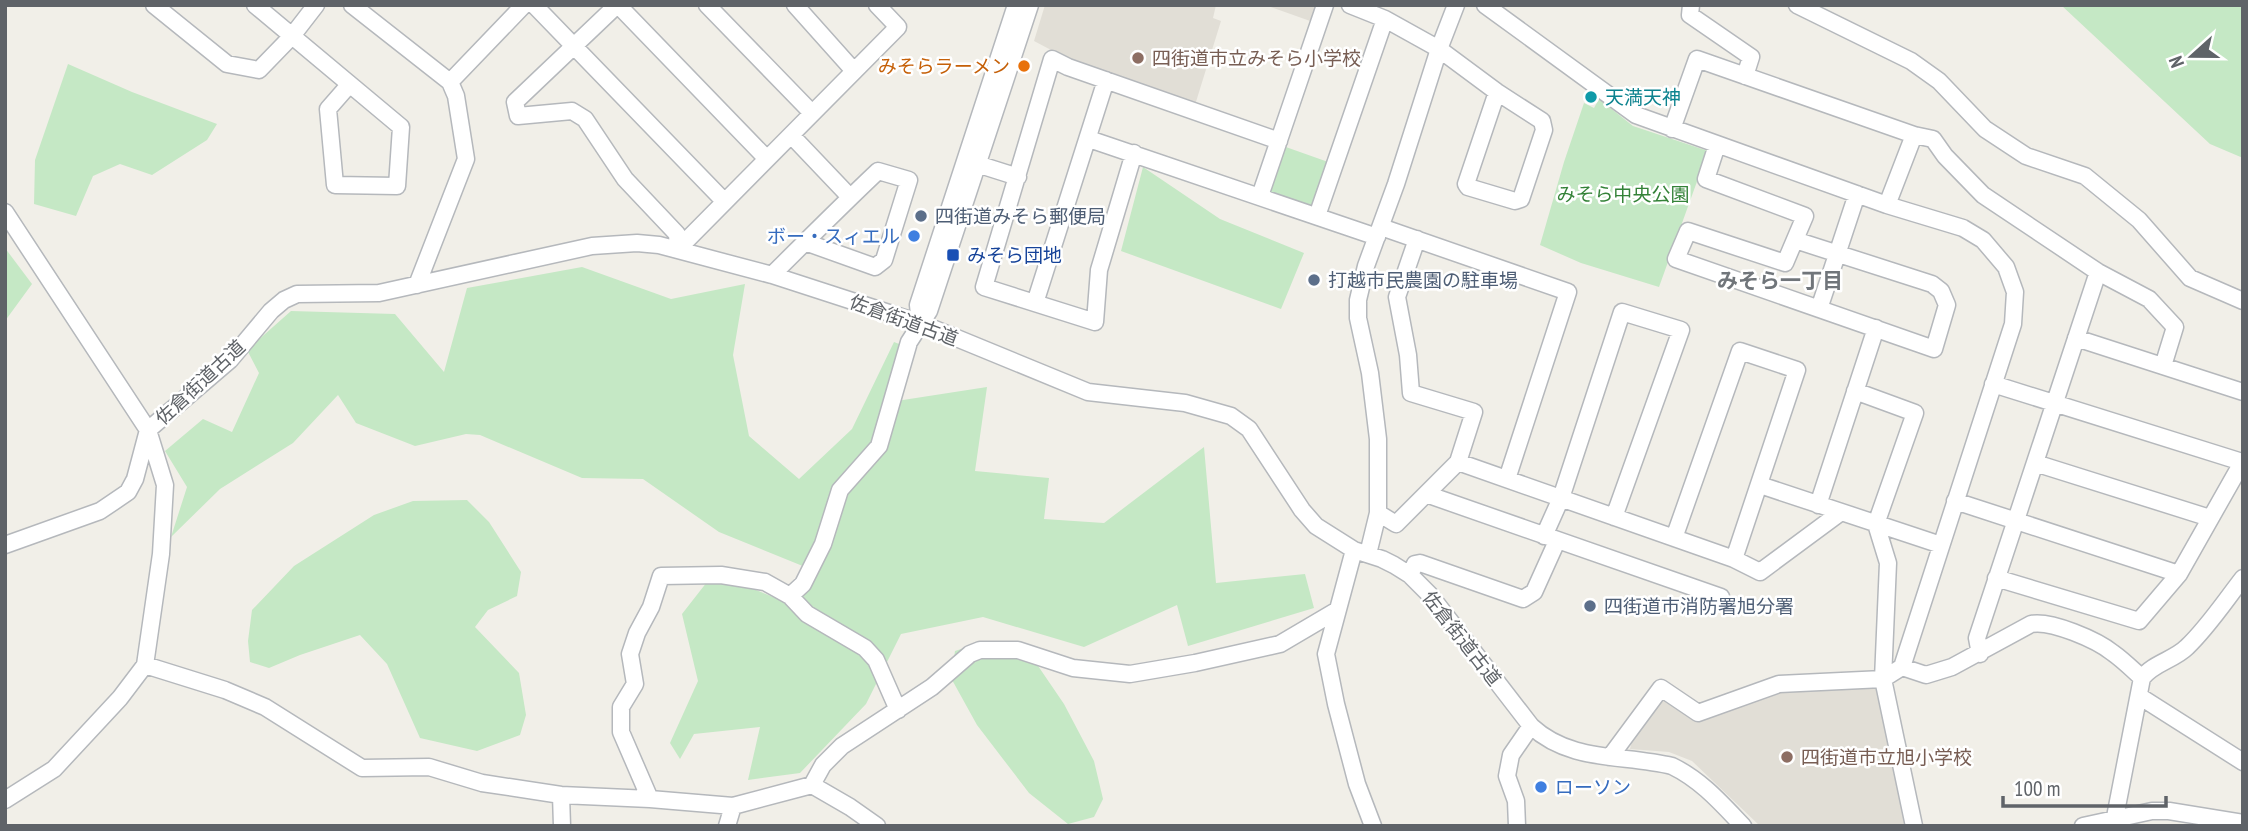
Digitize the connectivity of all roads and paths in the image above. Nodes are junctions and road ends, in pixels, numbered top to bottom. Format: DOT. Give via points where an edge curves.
graph roads {
  1 [pos="155,5"];
  2 [pos="255,5"];
  3 [pos="316,5"];
  4 [pos="352,5"];
  5 [pos="524,5"];
  6 [pos="534,5"];
  7 [pos="617,5"];
  8 [pos="707,5"];
  9 [pos="795,5"];
  10 [pos="877,5"];
  11 [pos="1016,5"];
  12 [pos="1030,5"];
  13 [pos="1325,5"];
  14 [pos="1350,5"];
  15 [pos="1456,5"];
  16 [pos="1485,5"];
  17 [pos="1691,5"];
  18 [pos="1797,5"];
  19 [pos="1385,19"];
  20 [pos="292,36"];
  21 [pos="575,45"];
  22 [pos="1438,48"];
  23 [pos="854,71"];
  24 [pos="1745,76"];
  25 [pos="1107,80"];
  26 [pos="450,82"];
  27 [pos="349,85"];
  28 [pos="1497,92"];
  29 [pos="812,113"];
  30 [pos="1672,129"];
  31 [pos="791,135"];
  32 [pos="1914,135"];
  33 [pos="1089,139"];
  34 [pos="1279,141"];
  35 [pos="1717,145"];
  36 [pos="1134,153"];
  37 [pos="766,159"];
  38 [pos="977,164"];
  39 [pos="1018,177"];
  40 [pos="1857,194"];
  41 [pos="1260,196"];
  42 [pos="850,197"];
  43 [pos="724,201"];
  44 [pos="1887,205"];
  45 [pos="5,212"];
  46 [pos="1317,216"];
  47 [pos="1379,232"];
  48 [pos="1417,239"];
  49 [pos="1795,240"];
  50 [pos="805,242"];
  51 [pos="678,248"];
  52 [pos="1838,253"];
  53 [pos="2098,272"];
  54 [pos="772,275"];
  55 [pos="417,285"];
  56 [pos="2243,301"];
  57 [pos="1035,303"];
  58 [pos="1819,309"];
  59 [pos="920,323"];
  60 [pos="1876,328"];
  61 [pos="2076,338"];
  62 [pos="2162,366"];
  63 [pos="1993,384"];
  64 [pos="1855,391"];
  65 [pos="2243,392"];
  66 [pos="2054,403"];
  67 [pos="148,430"];
  68 [pos="2242,461"];
  69 [pos="1458,462"];
  70 [pos="2035,463"];
  71 [pos="1507,479"];
  72 [pos="1760,485"];
  73 [pos="1426,494"];
  74 [pos="1561,498"];
  75 [pos="1955,501"];
  76 [pos="1818,505"];
  77 [pos="1841,512"];
  78 [pos="1378,513"];
  79 [pos="1614,517"];
  80 [pos="2210,518"];
  81 [pos="2015,523"];
  82 [pos="1876,524"];
  83 [pos="1674,538"];
  84 [pos="1551,539"];
  85 [pos="5,545"];
  86 [pos="1941,545"];
  87 [pos="1361,552"];
  88 [pos="1734,559"];
  89 [pos="2179,574"];
  90 [pos="1410,575"];
  91 [pos="1996,578"];
  92 [pos="2243,578"];
  93 [pos="790,596"];
  94 [pos="1721,597"];
  95 [pos="1336,611"];
  96 [pos="1980,653"];
  97 [pos="145,665"];
  98 [pos="1902,667"];
  99 [pos="2142,678"];
  100 [pos="1883,679"];
  101 [pos="2139,696"];
  102 [pos="898,710"];
  103 [pos="1531,726"];
  104 [pos="1611,758"];
  105 [pos="2243,762"];
  106 [pos="812,785"];
  107 [pos="561,795"];
  108 [pos="650,799"];
  109 [pos="5,800"];
  110 [pos="733,806"];
  111 [pos="2115,817"];
  112 [pos="2243,823"];
  113 [pos="2092,825"];
  114 [pos="562,826"];
  115 [pos="727,826"];
  116 [pos="877,826"];
  117 [pos="1373,826"];
  118 [pos="1517,826"];
  119 [pos="1743,826"];
  120 [pos="1914,826"];
  1 -- 20 [label="street" via="227,64 259,70"];
  2 -- 20 [label="street"];
  3 -- 20 [label="street"];
  4 -- 26 [label="street"];
  5 -- 26 [label="street"];
  6 -- 21 [label="street"];
  7 -- 21 [label="street"];
  7 -- 37 [label="street"];
  8 -- 29 [label="street"];
  9 -- 23 [label="street"];
  10 -- 23 [label="street" via="898,27"];
  11 -- 59 [label="street" via="918,304"];
  12 -- 38 [label="street"];
  13 -- 34 [label="street"];
  14 -- 19 [label="street"];
  15 -- 22 [label="street"];
  16 -- 30 [label="street" via="1636,115"];
  17 -- 24 [label="street" via="1690,15 1751,57"];
  18 -- 56 [label="street" via="1911,61 1939,81 1985,129 2026,156 2085,176 2138,220 2190,278"];
  19 -- 22 [label="street"];
  19 -- 46 [label="street"];
  20 -- 27 [label="street"];
  21 -- 43 [label="street"];
  21 -- 51 [label="street" via="515,102 518,117 572,111 585,119 625,179 677,234"];
  22 -- 28 [label="street"];
  22 -- 47 [label="street"];
  23 -- 29 [label="street"];
  24 -- 30 [label="street" via="1697,59"];
  24 -- 32 [label="street"];
  25 -- 33 [label="street"];
  25 -- 34 [label="street"];
  25 -- 39 [label="street" via="1052,59"];
  26 -- 55 [label="street" via="466,159"];
  27 -- 27 [label="street" via="401,127 397,186 335,185 328,109"];
  28 -- 28 [label="street" via="1466,184 1518,201 1544,125 1535,114"];
  29 -- 31 [label="street"];
  30 -- 35 [label="street"];
  31 -- 37 [label="street"];
  31 -- 42 [label="street"];
  32 -- 44 [label="street"];
  32 -- 53 [label="street" via="1933,139 1983,195"];
  33 -- 36 [label="street"];
  33 -- 57 [label="street"];
  34 -- 41 [label="street"];
  35 -- 40 [label="street"];
  35 -- 49 [label="street" via="1706,179 1805,216"];
  36 -- 41 [label="street"];
  36 -- 57 [label="street" via="1099,270 1095,321"];
  37 -- 43 [label="street"];
  38 -- 39 [label="street"];
  38 -- 59 [label="street" via="929,311"];
  39 -- 57 [label="street" via="984,287"];
  40 -- 44 [label="street"];
  40 -- 52 [label="street"];
  41 -- 46 [label="street"];
  42 -- 50 [label="street"];
  42 -- 50 [label="street" via="878,171 909,180 884,260 875,267"];
  43 -- 51 [label="street"];
  44 -- 63 [label="street" via="1963,228 1983,240 2006,267 2015,292 2013,324"];
  45 -- 67 [label="street"];
  46 -- 47 [label="street"];
  47 -- 48 [label="street"];
  47 -- 78 [label="street" via="1357,269 1358,318 1378,439"];
  48 -- 69 [label="street" via="1397,297 1411,393 1474,412"];
  48 -- 71 [label="street" via="1568,292"];
  49 -- 52 [label="street"];
  49 -- 58 [label="street" via="1785,263 1688,231 1676,260"];
  50 -- 54 [label="street"];
  51 -- 54 [label="street, 佐倉街道古道"];
  51 -- 55 [label="street, 佐倉街道古道" via="637,243 592,246"];
  52 -- 58 [label="street"];
  52 -- 60 [label="street" via="1941,291 1947,305 1934,349"];
  53 -- 61 [label="street"];
  53 -- 62 [label="street" via="2149,299 2175,327"];
  54 -- 59 [label="street, 佐倉街道古道"];
  55 -- 67 [label="street, 佐倉街道古道" via="379,293 297,294 284,300 230,360"];
  58 -- 60 [label="street"];
  59 -- 87 [label="street, 佐倉街道古道" via="1088,392 1185,403 1231,416 1259,442 1302,510 1328,536"];
  59 -- 93 [label="street" via="909,342 879,446 840,490 823,544 803,584"];
  60 -- 64 [label="street"];
  61 -- 62 [label="street"];
  61 -- 66 [label="street"];
  62 -- 65 [label="street"];
  63 -- 66 [label="street"];
  63 -- 75 [label="street"];
  64 -- 76 [label="street"];
  64 -- 82 [label="street" via="1915,413"];
  66 -- 68 [label="street"];
  66 -- 70 [label="street"];
  67 -- 85 [label="street, 佐倉街道古道" via="135,480 116,502"];
  67 -- 97 [label="street" via="165,485 162,554"];
  68 -- 80 [label="street"];
  69 -- 71 [label="street"];
  69 -- 73 [label="street"];
  70 -- 80 [label="street"];
  70 -- 81 [label="street"];
  71 -- 74 [label="street"];
  72 -- 76 [label="street"];
  72 -- 83 [label="street" via="1797,370 1740,351"];
  72 -- 88 [label="street"];
  73 -- 78 [label="street" via="1396,524"];
  73 -- 84 [label="street"];
  74 -- 79 [label="street"];
  74 -- 79 [label="street" via="1622,312 1681,330"];
  74 -- 84 [label="street"];
  75 -- 81 [label="street"];
  75 -- 86 [label="street"];
  76 -- 77 [label="street"];
  77 -- 82 [label="street"];
  77 -- 88 [label="street" via="1760,572"];
  78 -- 87 [label="street"];
  79 -- 83 [label="street"];
  80 -- 89 [label="street"];
  81 -- 89 [label="street"];
  81 -- 91 [label="street"];
  82 -- 86 [label="street"];
  82 -- 100 [label="street" via="1888,563"];
  83 -- 88 [label="street"];
  84 -- 90 [label="street" via="1534,592 1523,598 1420,563"];
  84 -- 94 [label="street"];
  86 -- 98 [label="street"];
  87 -- 90 [label="street, 佐倉街道古道"];
  87 -- 95 [label="street"];
  89 -- 91 [label="street" via="2139,621"];
  90 -- 103 [label="street, 佐倉街道古道"];
  91 -- 96 [label="street" via="1977,638"];
  92 -- 99 [label="street" via="2188,646"];
  93 -- 102 [label="street" via="807,614 877,660"];
  93 -- 108 [label="street" via="765,582 721,575 661,576 630,654 635,684 621,707 621,732"];
  95 -- 102 [label="street" via="1280,644 1130,674 1073,668 1018,650 980,650"];
  95 -- 117 [label="street" via="1326,654 1357,784"];
  96 -- 98 [label="street" via="1926,675"];
  96 -- 99 [label="street" via="2041,622 2111,651"];
  97 -- 107 [label="street" via="265,707 362,768 429,766 482,783"];
  97 -- 109 [label="street" via="54,769"];
  98 -- 100 [label="street"];
  99 -- 101 [label="street"];
  100 -- 104 [label="street" via="1779,684 1698,713 1661,688"];
  100 -- 120 [label="street"];
  101 -- 105 [label="street"];
  101 -- 111 [label="street"];
  102 -- 106 [label="street" via="842,746"];
  103 -- 104 [label="street, 佐倉街道古道" via="1567,749"];
  103 -- 118 [label="street" via="1511,755 1507,776 1516,801"];
  104 -- 119 [label="street, 佐倉街道古道" via="1656,762 1684,772"];
  106 -- 110 [label="street"];
  106 -- 116 [label="street"];
  107 -- 108 [label="street"];
  107 -- 114 [label="street"];
  108 -- 110 [label="street"];
  110 -- 115 [label="street"];
  111 -- 112 [label="street" via="2169,811"];
  111 -- 113 [label="street"];
}
